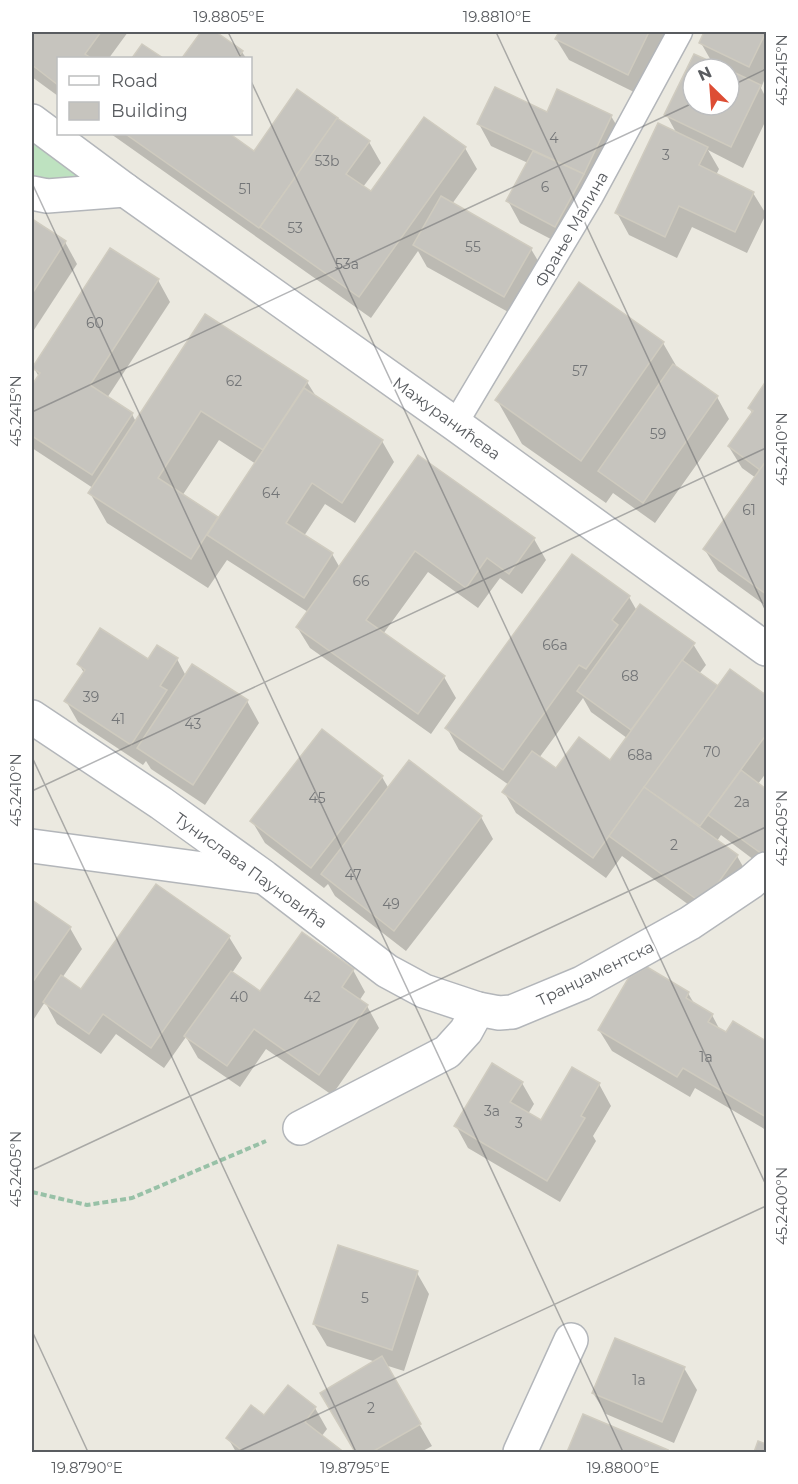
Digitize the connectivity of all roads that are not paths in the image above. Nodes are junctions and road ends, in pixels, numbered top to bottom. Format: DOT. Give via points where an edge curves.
graph roads {
  1 [pos="680,32"];
  2 [pos="32,121"];
  3 [pos="125,190"];
  4 [pos="32,193"];
  5 [pos="455,424"];
  6 [pos="766,649"];
  7 [pos="32,717"];
  8 [pos="32,846"];
  9 [pos="766,868"];
  10 [pos="264,877"];
  11 [pos="478,1009"];
  12 [pos="300,1128"];
  13 [pos="571,1340"];
  14 [pos="520,1452"];
  1 -- 5 [label="lane, Фрање Малина" via="591,196"];
  2 -- 3 [label="street, Мажуранићева"];
  3 -- 4 [label="street" via="47,196"];
  3 -- 5 [label="street, Мажуранићева"];
  5 -- 6 [label="street, Мажуранићева"];
  7 -- 10 [label="street, Тунислава Пауновића"];
  8 -- 10 [label="street"];
  9 -- 11 [label="street, Транџаментска" via="706,913 582,983 512,1012"];
  10 -- 11 [label="street, Тунислава Пауновића" via="387,971 424,991"];
  11 -- 12 [label="street" via="466,1031 447,1052"];
  13 -- 14 [label="street"];
}
